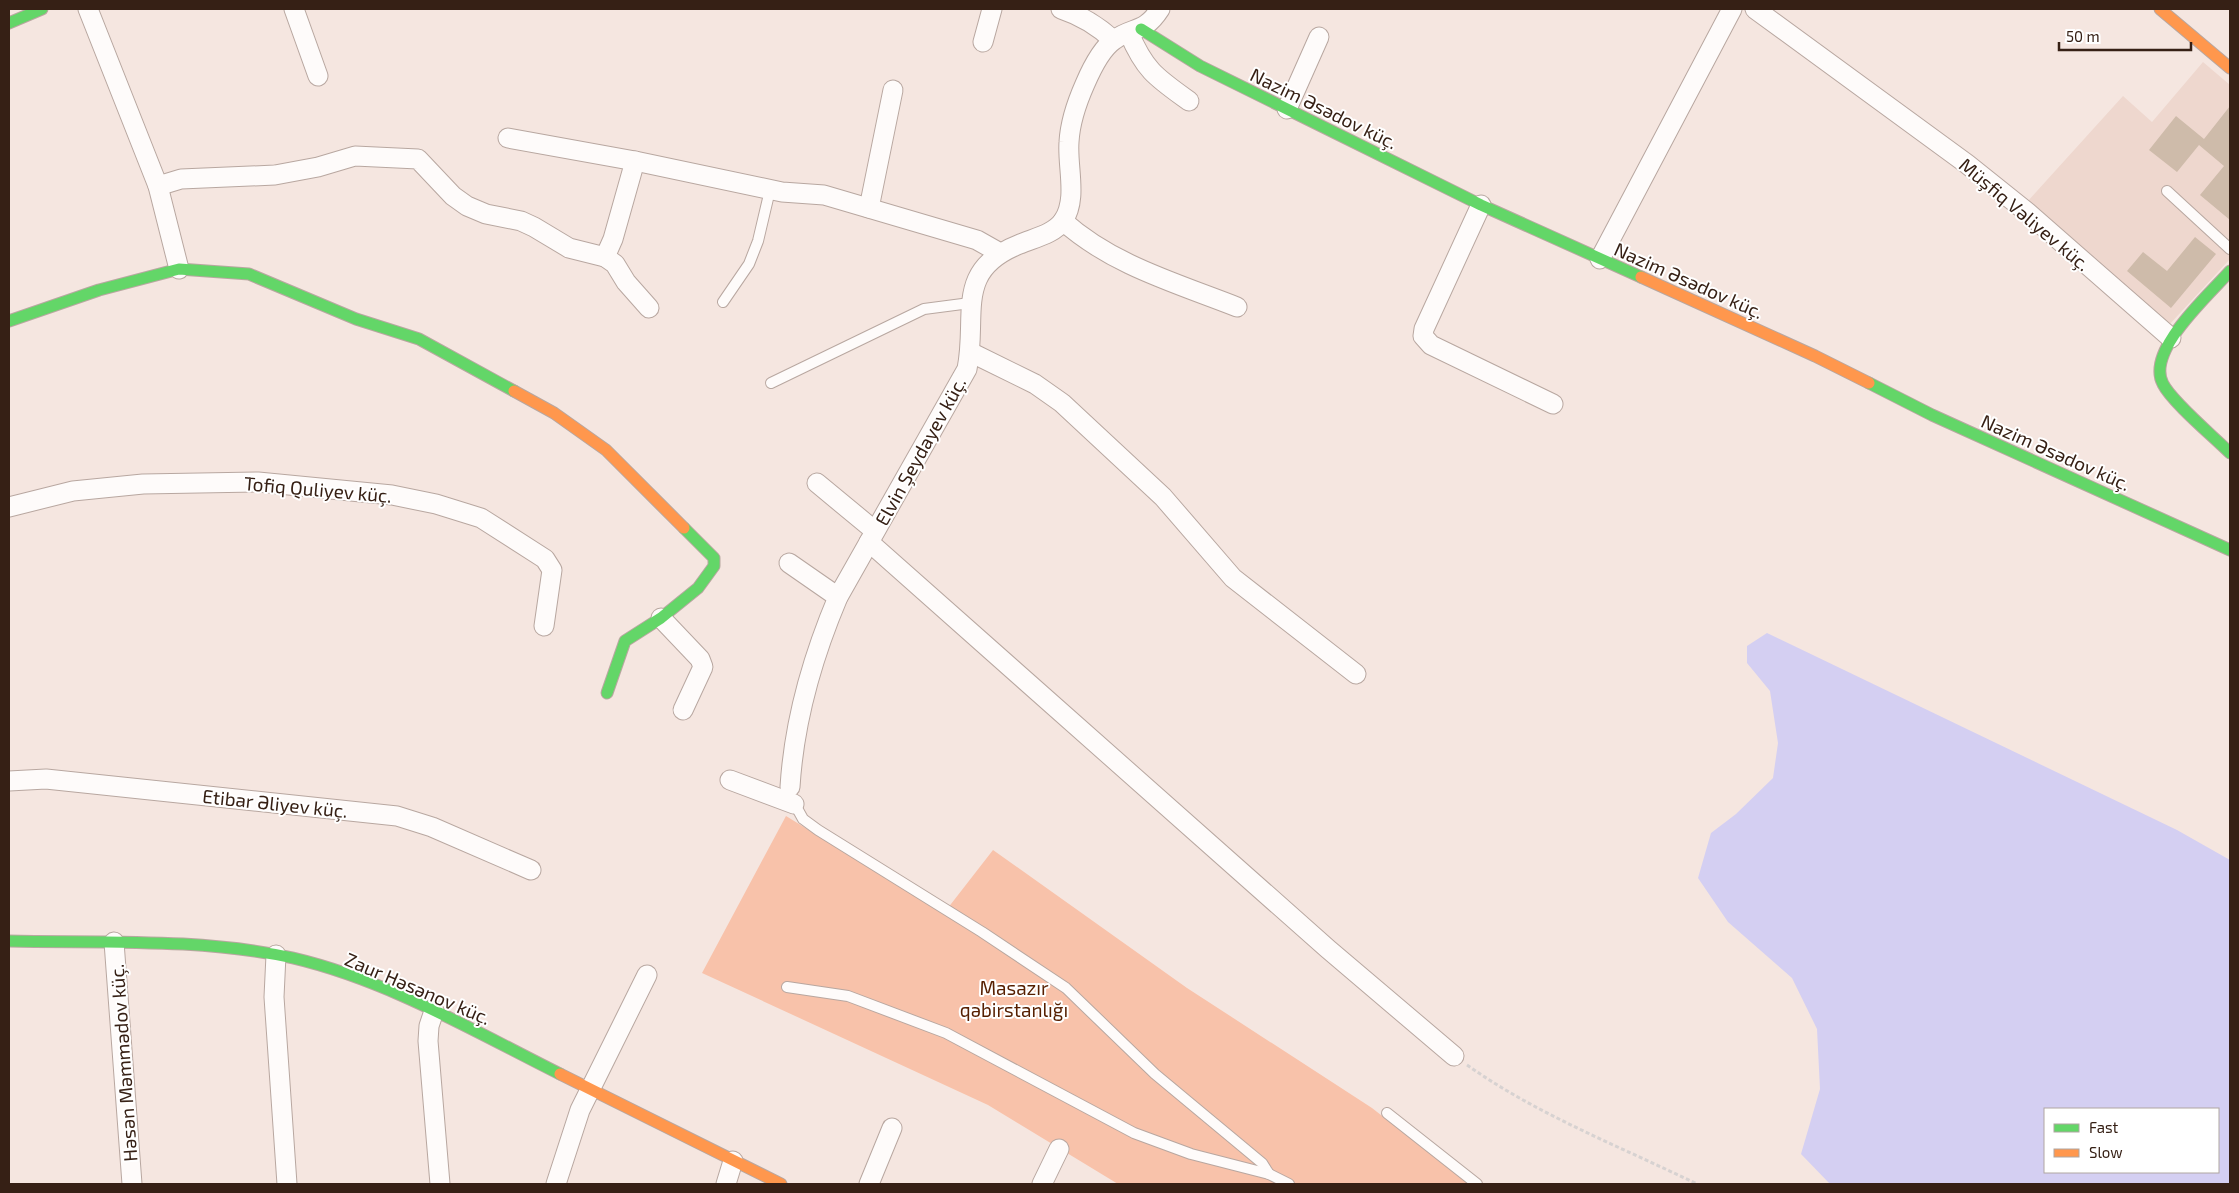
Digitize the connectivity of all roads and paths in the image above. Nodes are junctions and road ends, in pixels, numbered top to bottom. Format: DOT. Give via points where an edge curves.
graph roads {
  1 [pos="42,9"];
  2 [pos="88,9"];
  3 [pos="294,9"];
  4 [pos="992,9"];
  5 [pos="1061,9"];
  6 [pos="1160,9"];
  7 [pos="1732,9"];
  8 [pos="1755,9"];
  9 [pos="2160,9"];
  10 [pos="9,23"];
  11 [pos="1128,34"];
  12 [pos="1318,37"];
  13 [pos="983,42"];
  14 [pos="2230,68"];
  15 [pos="318,76"];
  16 [pos="894,90"];
  17 [pos="1189,102"];
  18 [pos="1287,110"];
  19 [pos="508,138"];
  20 [pos="635,161"];
  21 [pos="158,186"];
  22 [pos="770,190"];
  23 [pos="2167,191"];
  24 [pos="1481,205"];
  25 [pos="869,208"];
  26 [pos="1063,221"];
  27 [pos="2230,250"];
  28 [pos="1000,253"];
  29 [pos="604,257"];
  30 [pos="1600,259"];
  31 [pos="179,269"];
  32 [pos="2230,271"];
  33 [pos="724,302"];
  34 [pos="970,303"];
  35 [pos="1237,307"];
  36 [pos="649,308"];
  37 [pos="9,320"];
  38 [pos="2171,338"];
  39 [pos="970,352"];
  40 [pos="771,383"];
  41 [pos="1553,404"];
  42 [pos="2230,453"];
  43 [pos="817,483"];
  44 [pos="9,507"];
  45 [pos="872,536"];
  46 [pos="2230,550"];
  47 [pos="789,563"];
  48 [pos="838,597"];
  49 [pos="662,618"];
  50 [pos="544,626"];
  51 [pos="1356,674"];
  52 [pos="607,693"];
  53 [pos="683,710"];
  54 [pos="730,780"];
  55 [pos="9,781"];
  56 [pos="792,795"];
  57 [pos="531,870"];
  58 [pos="9,941"];
  59 [pos="114,942"];
  60 [pos="276,955"];
  61 [pos="647,975"];
  62 [pos="787,987"];
  63 [pos="434,1011"];
  64 [pos="1454,1056"];
  65 [pos="590,1088"];
  66 [pos="1386,1113"];
  67 [pos="892,1128"];
  68 [pos="1059,1149"];
  69 [pos="732,1161"];
  70 [pos="1269,1174"];
  71 [pos="132,1184"];
  72 [pos="288,1184"];
  73 [pos="440,1184"];
  74 [pos="556,1184"];
  75 [pos="726,1184"];
  76 [pos="781,1184"];
  77 [pos="869,1184"];
  78 [pos="1042,1184"];
  79 [pos="1289,1184"];
  80 [pos="1477,1184"];
  81 [pos="1697,1184"];
  1 -- 10 [label="street"];
  2 -- 21 [label="street"];
  3 -- 15 [label="street"];
  4 -- 13 [label="street"];
  5 -- 11 [label="street"];
  6 -- 11 [label="street" via="1153,19"];
  7 -- 30 [label="street"];
  8 -- 38 [label="street, Müşfiq Vəliyev küç." via="1982,176"];
  9 -- 14 [label="street"];
  11 -- 17 [label="street" via="1139,57 1153,75"];
  11 -- 18 [label="street, Nazim Əsədov küç."];
  11 -- 26 [label="street" via="1097,60 1076,110 1069,143 1071,189"];
  12 -- 18 [label="street"];
  16 -- 25 [label="street"];
  18 -- 24 [label="street, Nazim Əsədov küç."];
  19 -- 20 [label="street"];
  20 -- 22 [label="street"];
  20 -- 29 [label="street" via="613,239"];
  21 -- 29 [label="street" via="181,179 275,175 355,156 418,159 453,196 468,206 486,214 521,221 569,248"];
  21 -- 31 [label="street"];
  22 -- 25 [label="street" via="824,195"];
  22 -- 33 [label="lane" via="749,264"];
  23 -- 27 [label="lane"];
  24 -- 30 [label="street, Nazim Əsədov küç."];
  24 -- 41 [label="street" via="1424,329 1424,336 1430,345"];
  25 -- 28 [label="street" via="977,240"];
  26 -- 28 [label="street, Elvin Şeydayev küç." via="1054,231"];
  26 -- 35 [label="street" via="1083,239 1130,266"];
  28 -- 34 [label="street, Elvin Şeydayev küç." via="976,279"];
  29 -- 36 [label="street" via="615,264"];
  30 -- 46 [label="street, Nazim Əsədov küç."];
  31 -- 37 [label="street" via="99,290"];
  31 -- 49 [label="street" via="249,274 356,319 419,339 554,413 582,432 606,450 714,558 714,566 698,588"];
  32 -- 38 [label="street"];
  34 -- 39 [label="street, Elvin Şeydayev küç."];
  34 -- 40 [label="lane" via="924,309"];
  38 -- 42 [label="street" via="2158,366 2161,383"];
  39 -- 45 [label="street, Elvin Şeydayev küç." via="959,385"];
  39 -- 51 [label="street" via="1035,384 1062,402 1163,497 1233,578"];
  43 -- 45 [label="street"];
  44 -- 50 [label="street, Tofiq Quliyev küç." via="73,491 143,484 258,482 392,494 482,518 545,559 552,570"];
  45 -- 48 [label="street, Elvin Şeydayev küç."];
  45 -- 64 [label="street" via="1328,949"];
  47 -- 48 [label="street"];
  48 -- 56 [label="street, Elvin Şeydayev küç." via="807,688"];
  49 -- 52 [label="street" via="626,641"];
  49 -- 53 [label="street" via="700,659 703,667"];
  54 -- 56 [label="street"];
  55 -- 57 [label="street, Etibar Əliyev küç." via="46,779 397,816 432,827"];
  56 -- 70 [label="lane" via="803,819 818,830 1066,988 1155,1074 1262,1163"];
  58 -- 59 [label="street, Zaur Həsənov küç."];
  59 -- 60 [label="street, Zaur Həsənov küç." via="220,947"];
  59 -- 71 [label="street, Həsən Məmmədov küç."];
  60 -- 63 [label="street, Zaur Həsənov küç." via="349,976"];
  60 -- 72 [label="street" via="274,997"];
  61 -- 65 [label="street"];
  62 -- 70 [label="lane" via="848,996 946,1033 1134,1133 1191,1154"];
  63 -- 65 [label="street, Zaur Həsənov küç."];
  63 -- 73 [label="street" via="428,1041"];
  64 -- 81 [label="path" via="1503,1090 1548,1115"];
  65 -- 69 [label="street, Zaur Həsənov küç."];
  65 -- 74 [label="street"];
  66 -- 80 [label="lane"];
  67 -- 77 [label="street"];
  68 -- 78 [label="street"];
  69 -- 75 [label="street"];
  69 -- 76 [label="street, Zaur Həsənov küç."];
  70 -- 79 [label="lane"];
}
